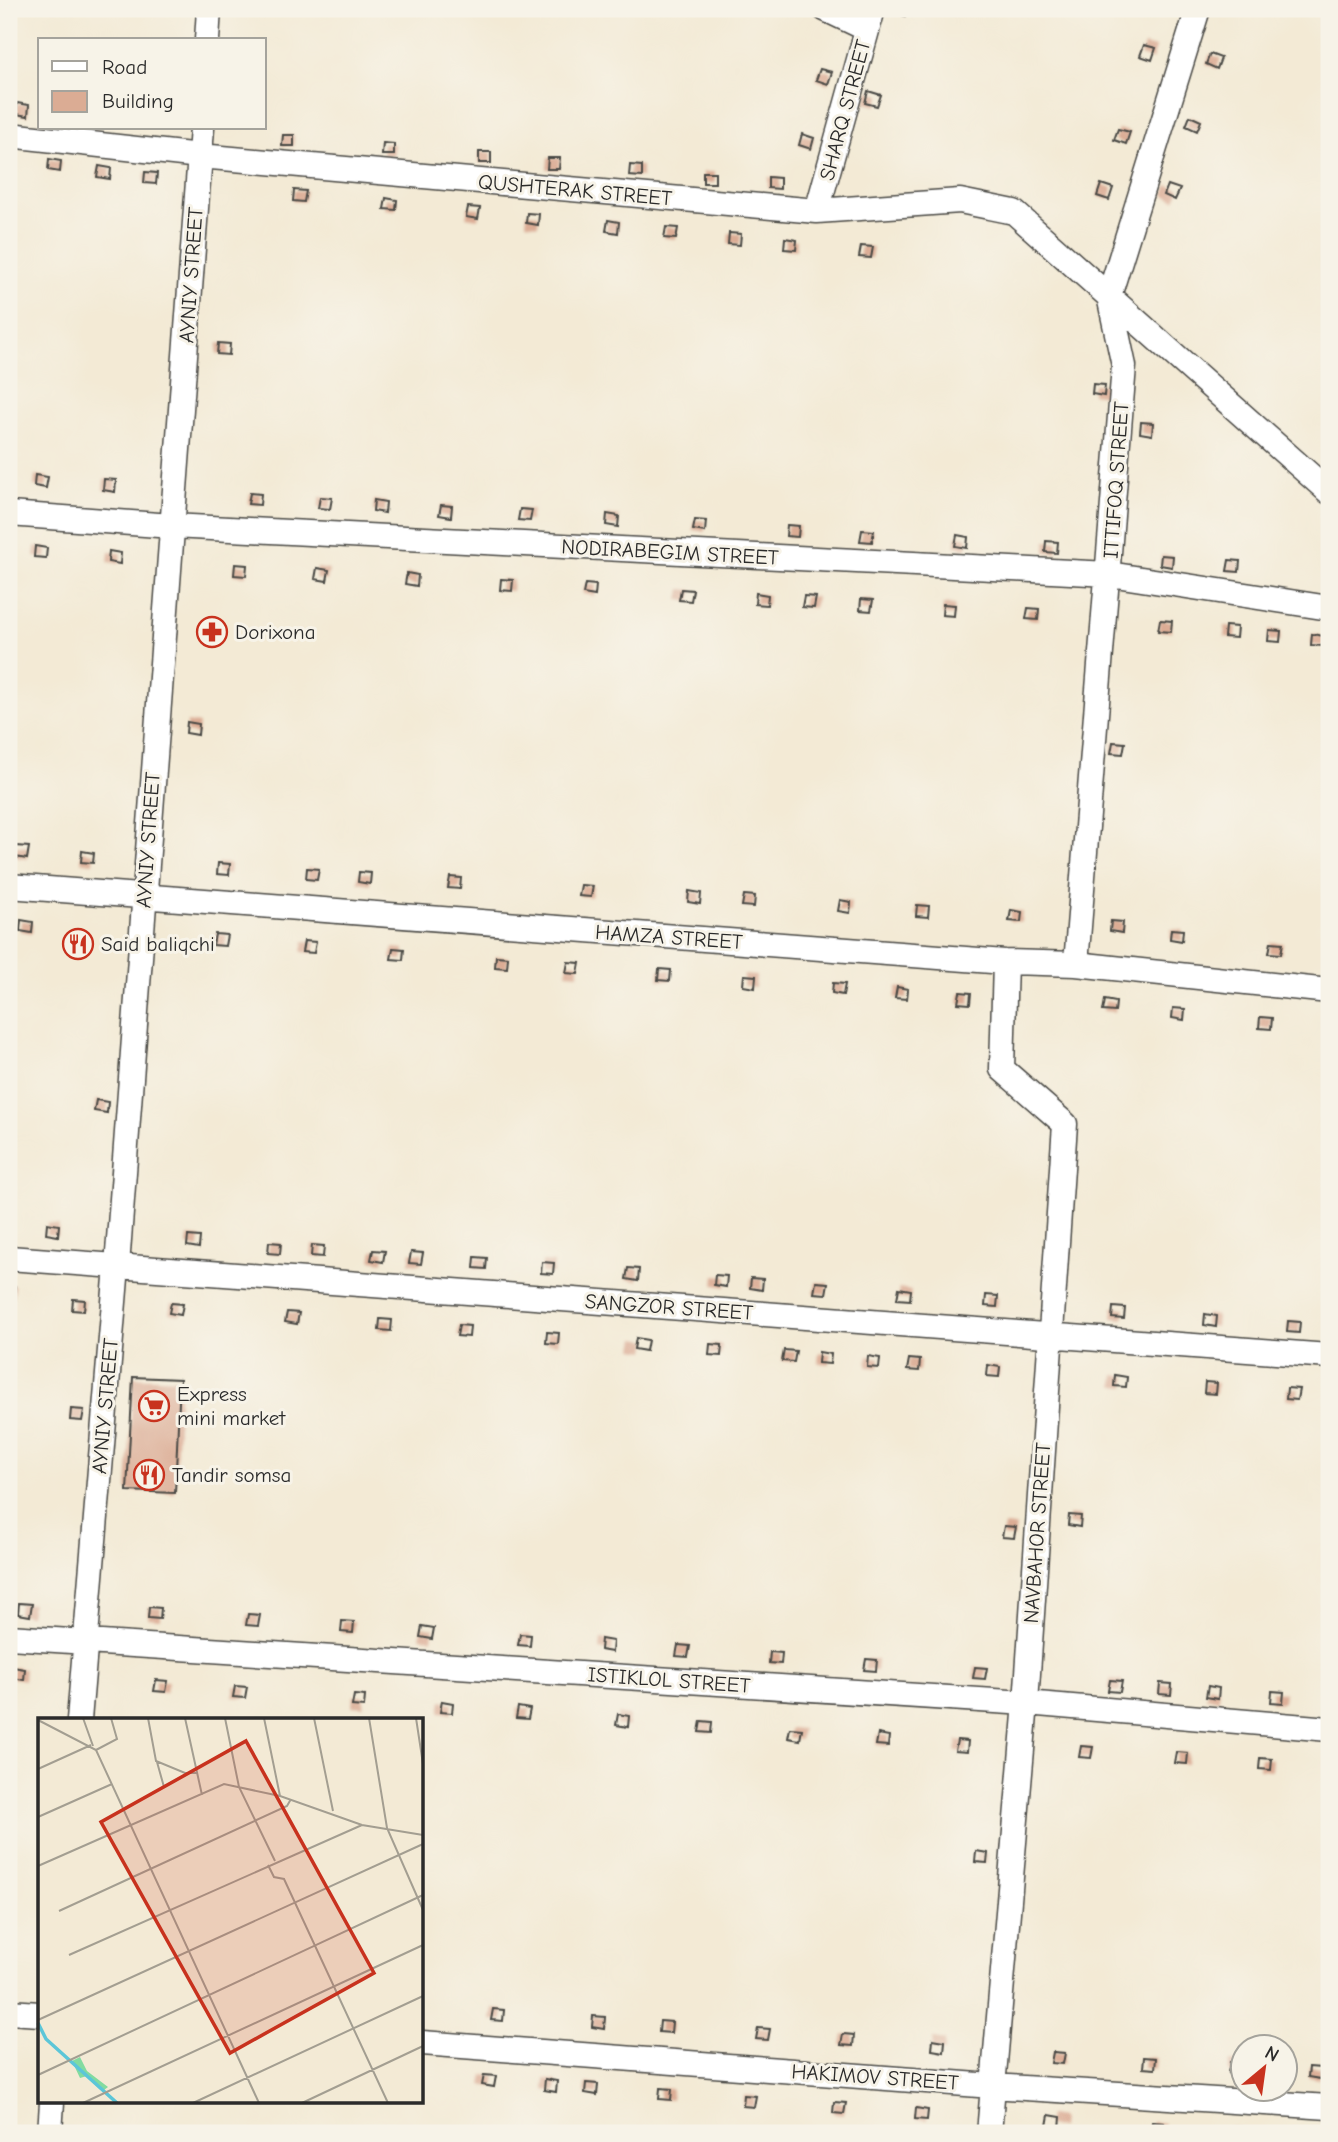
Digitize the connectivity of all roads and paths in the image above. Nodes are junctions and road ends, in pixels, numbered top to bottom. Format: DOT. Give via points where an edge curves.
graph roads {
  1 [pos="209,9"];
  2 [pos="825,9"];
  3 [pos="1198,9"];
  4 [pos="870,19"];
  5 [pos="207,38"];
  6 [pos="202,130"];
  7 [pos="9,135"];
  8 [pos="200,156"];
  9 [pos="817,211"];
  10 [pos="1110,296"];
  11 [pos="1329,492"];
  12 [pos="9,514"];
  13 [pos="172,526"];
  14 [pos="1109,575"];
  15 [pos="1329,608"];
  16 [pos="9,886"];
  17 [pos="143,898"];
  18 [pos="1005,962"];
  19 [pos="1076,964"];
  20 [pos="1329,991"];
  21 [pos="9,1258"];
  22 [pos="117,1266"];
  23 [pos="1050,1336"];
  24 [pos="1329,1356"];
  25 [pos="9,1637"];
  26 [pos="85,1643"];
  27 [pos="1026,1703"];
  28 [pos="79,1718"];
  29 [pos="1329,1729"];
  30 [pos="9,2012"];
  31 [pos="38,2014"];
  32 [pos="424,2043"];
  33 [pos="992,2086"];
  34 [pos="52,2104"];
  35 [pos="1329,2107"];
  36 [pos="50,2133"];
  37 [pos="989,2133"];
  1 -- 5 [label="street"];
  2 -- 4 [label="street"];
  3 -- 10 [label="street, ITTIFOQ STREET"];
  4 -- 9 [label="street, SHARQ STREET"];
  6 -- 8 [label="street, AYNIY STREET"];
  7 -- 8 [label="street, QUSHTERAK STREET"];
  8 -- 9 [label="street, QUSHTERAK STREET"];
  8 -- 13 [label="street, AYNIY STREET"];
  9 -- 10 [label="street, QUSHTERAK STREET" via="960,201 1014,212"];
  10 -- 11 [label="street, QUSHTERAK STREET"];
  10 -- 14 [label="street, ITTIFOQ STREET" via="1124,366"];
  12 -- 13 [label="street, NODIRABEGIM STREET"];
  13 -- 14 [label="street, NODIRABEGIM STREET"];
  13 -- 17 [label="street, AYNIY STREET"];
  14 -- 15 [label="street, NODIRABEGIM STREET"];
  14 -- 19 [label="street, ITTIFOQ STREET"];
  16 -- 17 [label="street, HAMZA STREET"];
  17 -- 18 [label="street, HAMZA STREET"];
  17 -- 22 [label="street, AYNIY STREET"];
  18 -- 19 [label="street, HAMZA STREET"];
  18 -- 23 [label="street, NAVBAHOR STREET" via="1002,1069 1065,1124"];
  19 -- 20 [label="street, HAMZA STREET"];
  21 -- 22 [label="street, SANGZOR STREET"];
  22 -- 23 [label="street, SANGZOR STREET"];
  22 -- 26 [label="street, AYNIY STREET"];
  23 -- 24 [label="street, SANGZOR STREET"];
  23 -- 27 [label="street, NAVBAHOR STREET"];
  25 -- 26 [label="street, ISTIKLOL STREET"];
  26 -- 27 [label="street, ISTIKLOL STREET"];
  26 -- 28 [label="street, AYNIY STREET"];
  27 -- 29 [label="street, ISTIKLOL STREET"];
  27 -- 33 [label="street, NAVBAHOR STREET"];
  30 -- 31 [label="street"];
  32 -- 33 [label="street, HAKIMOV STREET"];
  33 -- 35 [label="street, HAKIMOV STREET"];
  33 -- 37 [label="street, NAVBAHOR STREET"];
  34 -- 36 [label="street"];
}
